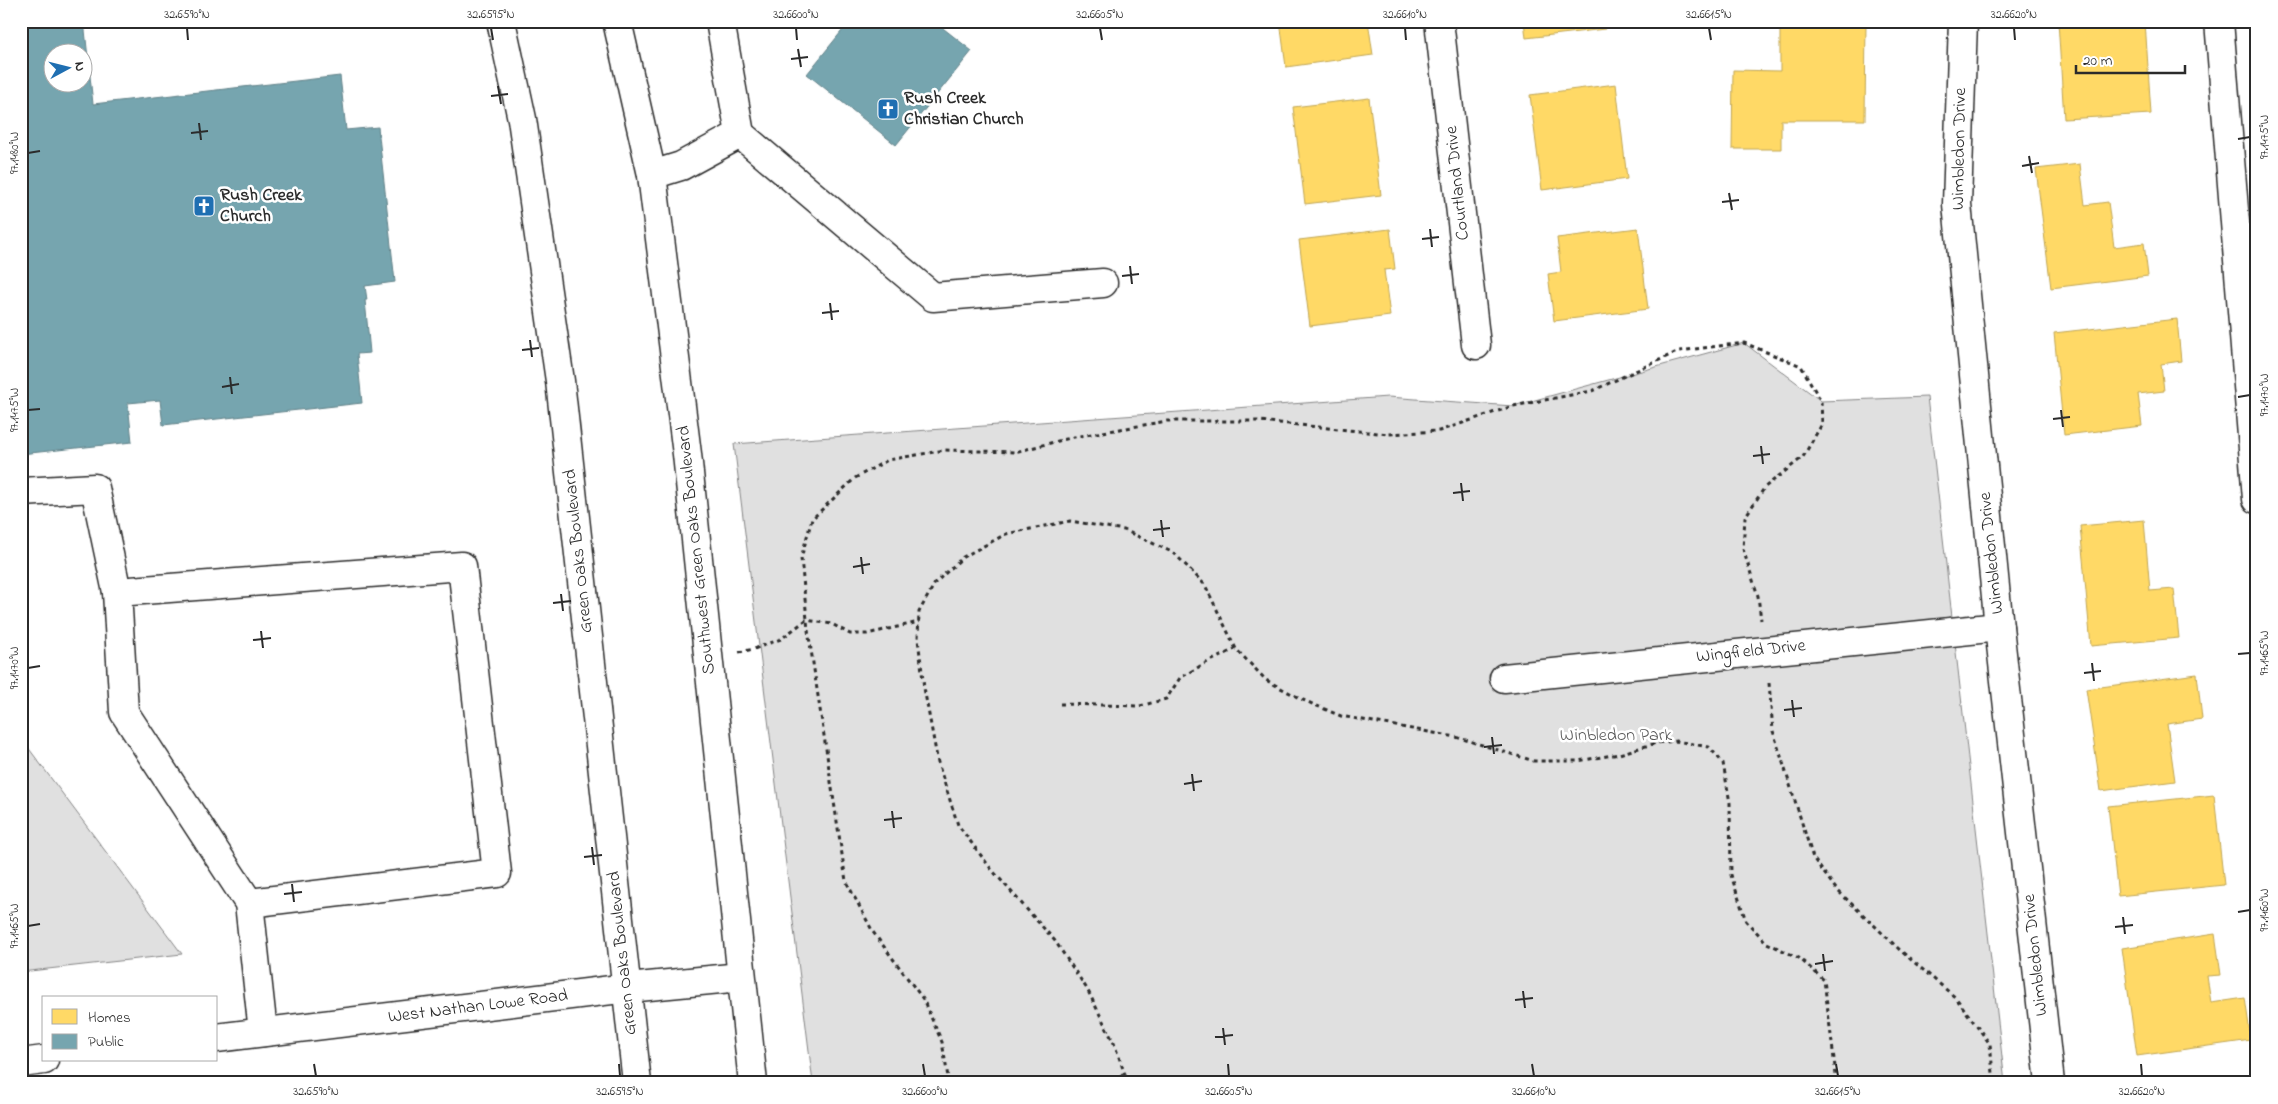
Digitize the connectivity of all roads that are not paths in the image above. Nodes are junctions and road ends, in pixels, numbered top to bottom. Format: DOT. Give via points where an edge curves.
graph roads {
  1 [pos="501,21"];
  2 [pos="617,21"];
  3 [pos="720,21"];
  4 [pos="1439,21"];
  5 [pos="1963,21"];
  6 [pos="2220,21"];
  7 [pos="740,134"];
  8 [pos="652,175"];
  9 [pos="1103,283"];
  10 [pos="1476,345"];
  11 [pos="21,492"];
  12 [pos="2257,499"];
  13 [pos="117,592"];
  14 [pos="1999,627"];
  15 [pos="1504,678"];
  16 [pos="248,902"];
  17 [pos="741,977"];
  18 [pos="628,988"];
  19 [pos="263,1032"];
  20 [pos="218,1038"];
  21 [pos="42,1060"];
  22 [pos="21,1063"];
  23 [pos="638,1083"];
  24 [pos="753,1083"];
  25 [pos="2050,1083"];
  1 -- 18 [label="street, Green Oaks Boulevard" via="522,119 560,381"];
  2 -- 8 [label="street, Southwest Green Oaks Boulevard"];
  3 -- 7 [label="street"];
  4 -- 10 [label="street, Courtland Drive"];
  5 -- 14 [label="street, Wimbledon Drive" via="1958,204"];
  6 -- 12 [label="street"];
  7 -- 8 [label="street" via="681,166"];
  7 -- 9 [label="street" via="933,297"];
  8 -- 17 [label="street, Southwest Green Oaks Boulevard" via="687,454"];
  11 -- 13 [label="street" via="95,488"];
  13 -- 16 [label="street" via="124,712"];
  13 -- 16 [label="street" via="462,566 497,872"];
  14 -- 15 [label="street, Wingfield Drive"];
  14 -- 25 [label="street, Wimbledon Drive"];
  16 -- 19 [label="street"];
  17 -- 18 [label="street, West Nathan Lowe Road"];
  17 -- 24 [label="street, Southwest Green Oaks Boulevard"];
  18 -- 19 [label="street, West Nathan Lowe Road"];
  18 -- 23 [label="street, Green Oaks Boulevard"];
  19 -- 20 [label="street, West Nathan Lowe Road"];
  21 -- 22 [label="street"];
}
